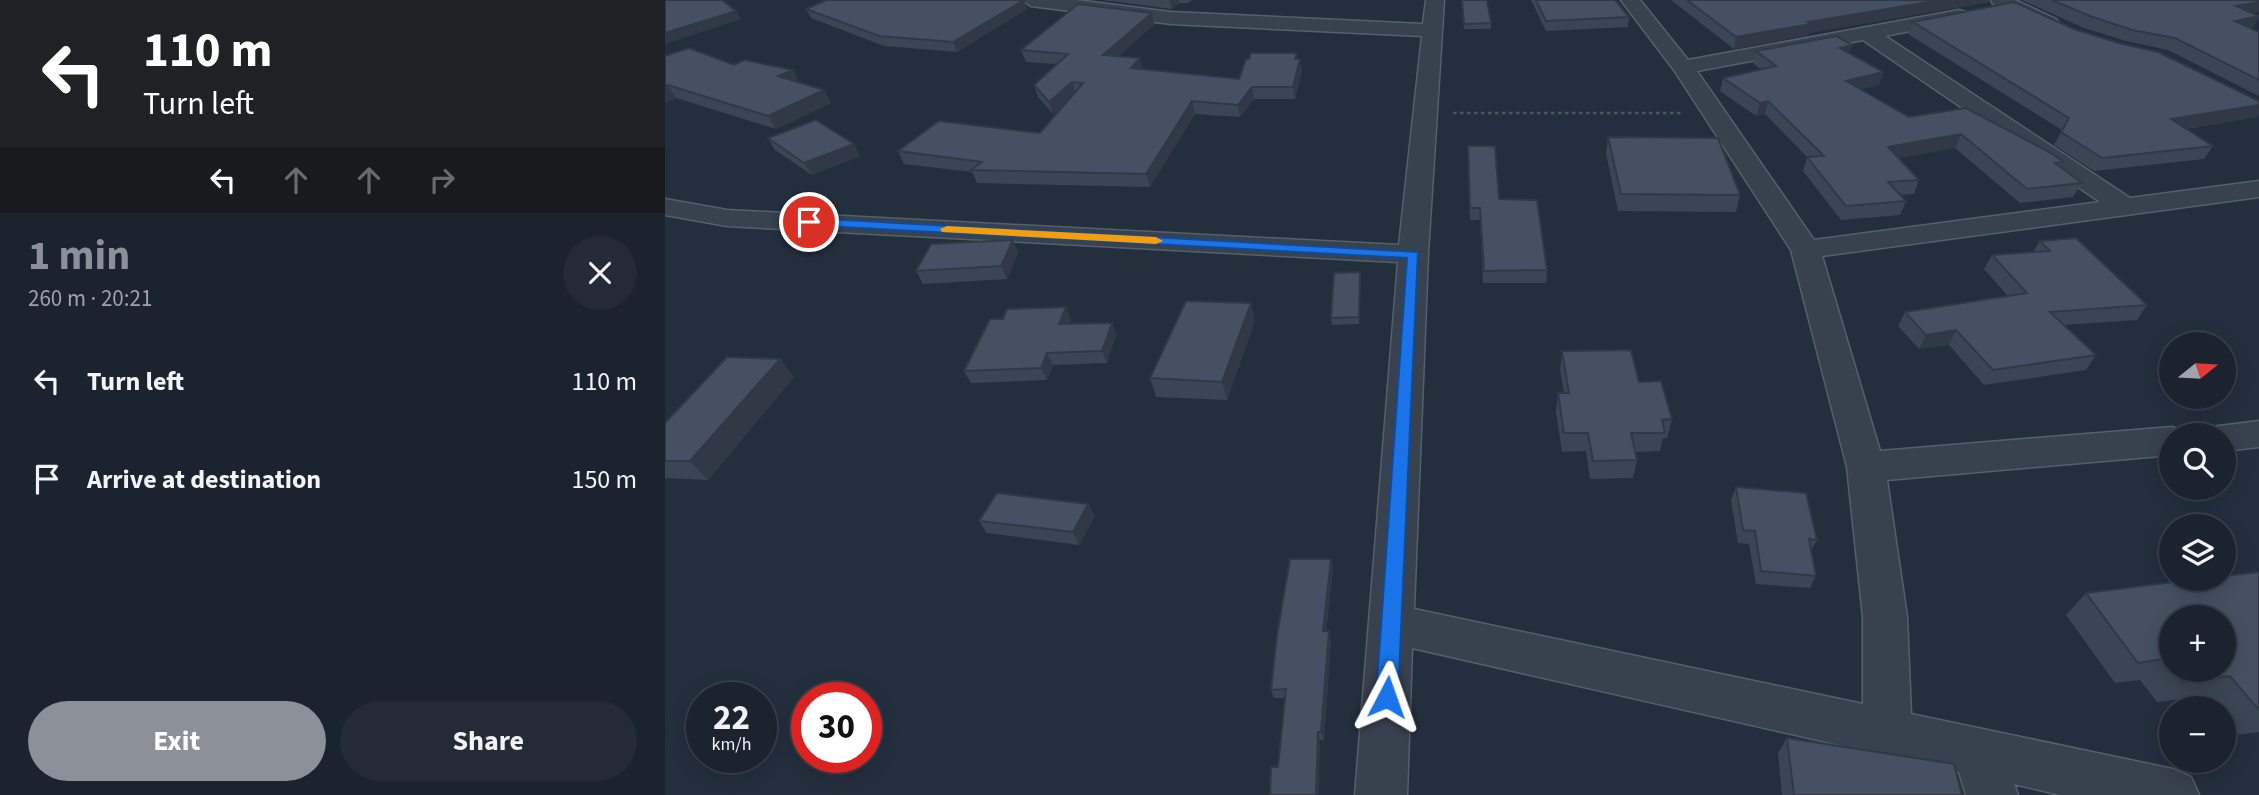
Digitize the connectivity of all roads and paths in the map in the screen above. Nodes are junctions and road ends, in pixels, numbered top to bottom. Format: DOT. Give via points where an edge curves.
graph roads {
  1 [pos="1031,0"];
  2 [pos="1630,0"];
  3 [pos="2003,2"];
  4 [pos="1434,15"];
  5 [pos="2064,30"];
  6 [pos="1867,33"];
  7 [pos="1683,67"];
  8 [pos="1426,113"];
  9 [pos="1714,113"];
  10 [pos="2259,189"];
  11 [pos="665,207"];
  12 [pos="2126,208"];
  13 [pos="1806,250"];
  14 [pos="1413,254"];
  15 [pos="2259,434"];
  16 [pos="2236,436"];
  17 [pos="2159,442"];
  18 [pos="1866,467"];
  19 [pos="1392,624"];
  20 [pos="1887,732"];
  21 [pos="1984,773"];
  22 [pos="1381,795"];
  23 [pos="2173,795"];
  1 -- 4 [label="street" via="1171,18 1323,27"];
  2 -- 7 [label="street"];
  3 -- 5 [label="street"];
  3 -- 6 [label="street" via="1998,9"];
  4 -- 8 [label="street"];
  6 -- 7 [label="street"];
  6 -- 12 [label="street"];
  7 -- 9 [label="street"];
  8 -- 9 [label="path"];
  8 -- 14 [label="street"];
  9 -- 13 [label="street"];
  10 -- 12 [label="street"];
  11 -- 14 [label="street" via="727,218"];
  12 -- 13 [label="street"];
  13 -- 18 [label="street"];
  14 -- 19 [label="street"];
  15 -- 16 [label="street"];
  17 -- 18 [label="street"];
  18 -- 20 [label="street" via="1885,617"];
  19 -- 20 [label="street"];
  19 -- 22 [label="street"];
  20 -- 21 [label="street"];
  21 -- 23 [label="street"];
}
